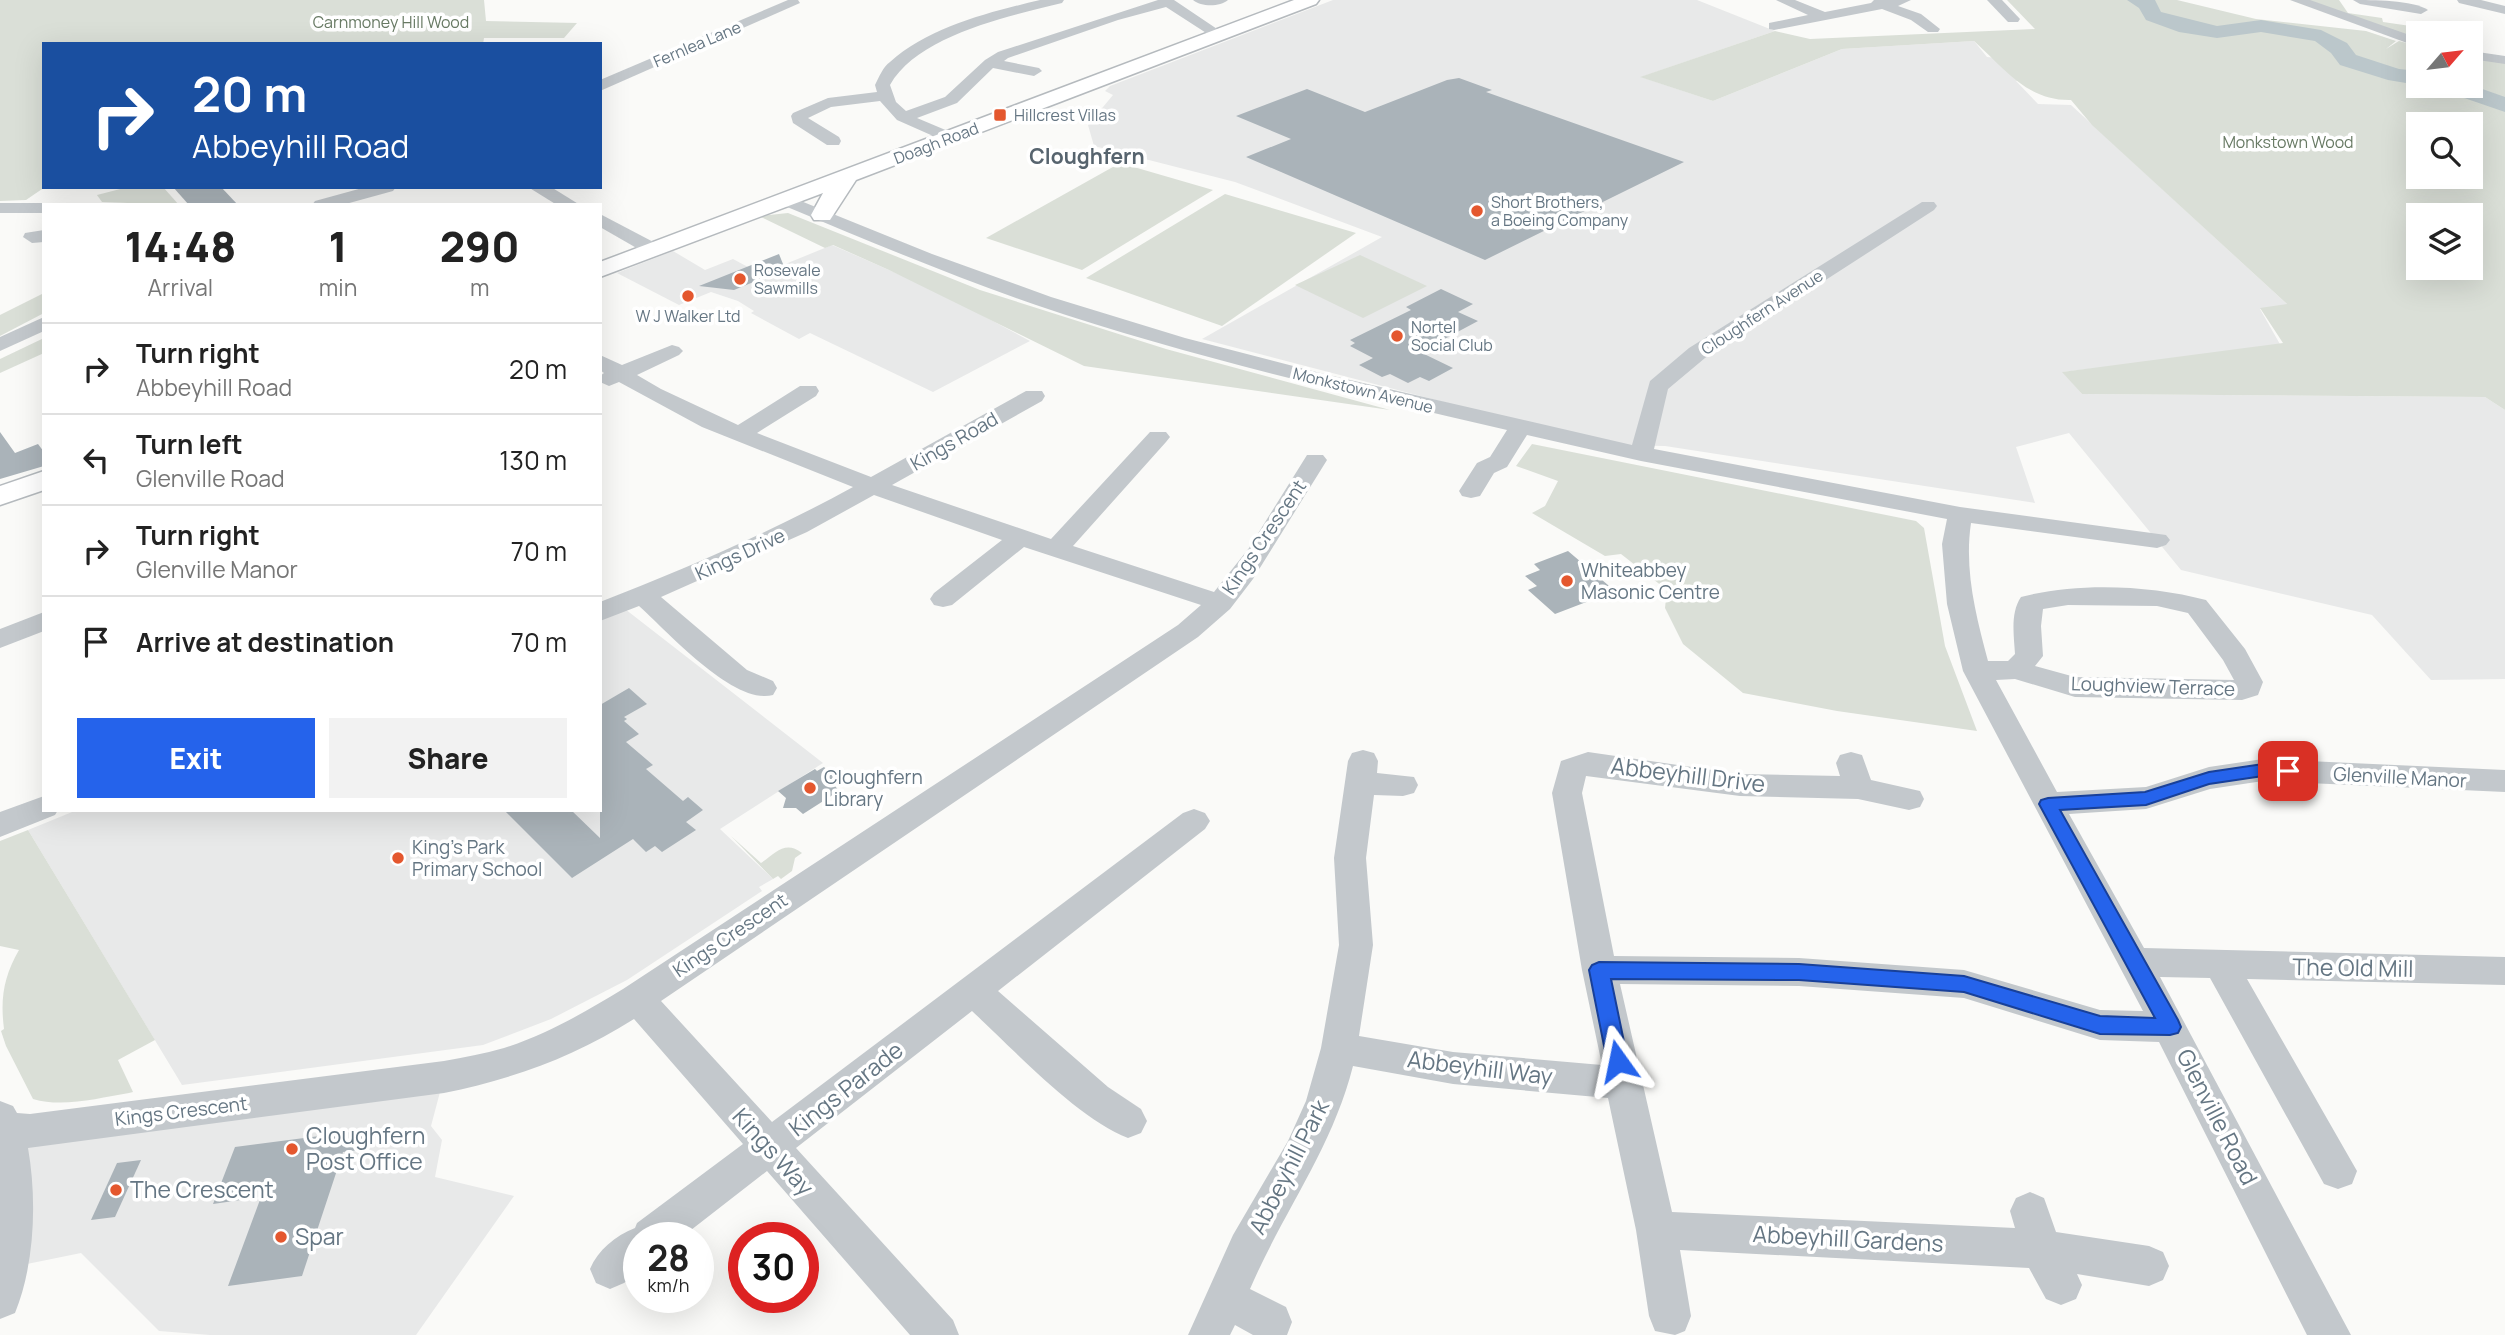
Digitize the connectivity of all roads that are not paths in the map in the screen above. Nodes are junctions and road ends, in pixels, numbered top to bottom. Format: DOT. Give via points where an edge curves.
graph roads {
  1 [pos="1057,0"];
  2 [pos="1200,0"];
  3 [pos="1221,0"];
  4 [pos="1310,0"];
  5 [pos="1783,0"];
  6 [pos="1868,0"];
  7 [pos="1903,0"];
  8 [pos="1994,0"];
  9 [pos="2297,0"];
  10 [pos="2464,0"];
  11 [pos="2368,1"];
  12 [pos="793,3"];
  13 [pos="1163,3"];
  14 [pos="1883,5"];
  15 [pos="2421,10"];
  16 [pos="2505,10"];
  17 [pos="1821,15"];
  18 [pos="2013,19"];
  19 [pos="1935,25"];
  20 [pos="1774,26"];
  21 [pos="1219,35"];
  22 [pos="2406,39"];
  23 [pos="2483,57"];
  24 [pos="2505,60"];
  25 [pos="990,63"];
  26 [pos="1034,71"];
  27 [pos="602,85"];
  28 [pos="884,96"];
  29 [pos="903,117"];
  30 [pos="949,138"];
  31 [pos="833,141"];
  32 [pos="848,176"];
  33 [pos="395,189"];
  34 [pos="541,189"];
  35 [pos="786,200"];
  36 [pos="330,203"];
  37 [pos="567,203"];
  38 [pos="1928,206"];
  39 [pos="0,208"];
  40 [pos="42,208"];
  41 [pos="822,215"];
  42 [pos="602,220"];
  43 [pos="654,250"];
  44 [pos="602,269"];
  45 [pos="42,324"];
  46 [pos="0,345"];
  47 [pos="672,351"];
  48 [pos="607,373"];
  49 [pos="808,391"];
  50 [pos="1034,396"];
  51 [pos="1520,428"];
  52 [pos="739,434"];
  53 [pos="1158,437"];
  54 [pos="1640,454"];
  55 [pos="1315,460"];
  56 [pos="42,481"];
  57 [pos="876,486"];
  58 [pos="1471,491"];
  59 [pos="0,496"];
  60 [pos="1960,514"];
  61 [pos="1021,537"];
  62 [pos="2157,541"];
  63 [pos="1056,549"];
  64 [pos="642,595"];
  65 [pos="943,599"];
  66 [pos="1221,603"];
  67 [pos="602,611"];
  68 [pos="42,622"];
  69 [pos="0,639"];
  70 [pos="1978,670"];
  71 [pos="2015,670"];
  72 [pos="764,688"];
  73 [pos="2505,781"];
  74 [pos="1402,785"];
  75 [pos="1909,799"];
  76 [pos="2048,804"];
  77 [pos="42,808"];
  78 [pos="1194,821"];
  79 [pos="0,825"];
  80 [pos="2134,962"];
  81 [pos="2221,964"];
  82 [pos="1599,970"];
  83 [pos="2499,979"];
  84 [pos="973,990"];
  85 [pos="638,999"];
  86 [pos="2170,1027"];
  87 [pos="1339,1048"];
  88 [pos="1622,1083"];
  89 [pos="1128,1121"];
  90 [pos="2,1126"];
  91 [pos="769,1148"];
  92 [pos="2338,1171"];
  93 [pos="2030,1211"];
  94 [pos="671,1222"];
  95 [pos="1656,1230"];
  96 [pos="2041,1249"];
  97 [pos="2149,1266"];
  98 [pos="2061,1285"];
  99 [pos="0,1298"];
  100 [pos="1225,1298"];
  101 [pos="1670,1316"];
  102 [pos="1271,1322"];
  103 [pos="938,1335"];
  104 [pos="1209,1335"];
  105 [pos="2330,1335"];
  1 -- 28 [label="street" via="919,46 897,60 884,78"];
  2 -- 3 [label="street"];
  4 -- 21 [label="main road, Doagh Road"];
  5 -- 17 [label="street"];
  6 -- 14 [label="street"];
  7 -- 14 [label="street"];
  8 -- 18 [label="street"];
  9 -- 22 [label="street"];
  10 -- 16 [label="street"];
  11 -- 15 [label="street"];
  12 -- 27 [label="street, Fernlea Lane"];
  13 -- 21 [label="street"];
  13 -- 25 [label="street" via="1063,33"];
  14 -- 17 [label="street" via="1838,16"];
  14 -- 19 [label="street"];
  17 -- 20 [label="street"];
  21 -- 30 [label="main road, Doagh Road"];
  23 -- 24 [label="street"];
  25 -- 26 [label="street"];
  25 -- 29 [label="street" via="951,100"];
  28 -- 29 [label="street"];
  28 -- 31 [label="street" via="828,103 799,116 801,123"];
  29 -- 30 [label="street"];
  30 -- 32 [label="main road, Doagh Road"];
  32 -- 35 [label="main road, Doagh Road"];
  32 -- 41 [label="main road"];
  33 -- 36 [label="street"];
  34 -- 37 [label="street"];
  35 -- 41 [label="street, Monkstown Avenue"];
  35 -- 43 [label="main road, Doagh Road"];
  38 -- 54 [label="street, Cloughfern Avenue" via="1698,353 1658,386"];
  39 -- 40 [label="street"];
  41 -- 51 [label="street, Monkstown Avenue" via="1044,301 1178,342"];
  42 -- 43 [label="street"];
  43 -- 44 [label="main road, Doagh Road"];
  45 -- 46 [label="street"];
  47 -- 48 [label="street"];
  48 -- 52 [label="street, Kings Road"];
  49 -- 52 [label="street"];
  50 -- 57 [label="street, Kings Road"];
  51 -- 54 [label="street, Monkstown Avenue"];
  51 -- 58 [label="street" via="1499,462 1485,468"];
  52 -- 57 [label="street, Kings Road"];
  53 -- 63 [label="street"];
  54 -- 60 [label="street, Monkstown Avenue"];
  55 -- 66 [label="street, Kings Crescent" via="1246,572"];
  56 -- 59 [label="main road"];
  57 -- 61 [label="street, Kings Road"];
  57 -- 64 [label="street, Kings Drive" via="713,567"];
  60 -- 62 [label="street, Monkstown Avenue"];
  60 -- 70 [label="street, Glenville Road" via="1955,544 1960,604"];
  61 -- 63 [label="street, Kings Road"];
  61 -- 65 [label="street"];
  63 -- 66 [label="street, Kings Road"];
  64 -- 67 [label="street, Kings Drive"];
  64 -- 72 [label="street" via="737,677"];
  66 -- 85 [label="street, Kings Crescent" via="1188,631"];
  68 -- 69 [label="street"];
  70 -- 71 [label="street, Loughview Terrace"];
  70 -- 76 [label="street, Glenville Road"];
  71 -- 71 [label="street, Loughview Terrace" via="2075,687 2233,690 2248,688 2249,682 2197,607 2157,598 2068,597 2030,603 2029,656"];
  73 -- 76 [label="street, Glenville Manor" via="2263,770 2209,778 2146,798"];
  74 -- 87 [label="street, Abbeyhill Park" via="1362,772 1350,858 1356,945"];
  75 -- 82 [label="street, Abbeyhill Drive" via="1854,776 1741,785 1588,763 1572,769 1567,793"];
  76 -- 80 [label="street, Glenville Road"];
  77 -- 79 [label="street"];
  78 -- 84 [label="street, Kings Parade"];
  80 -- 81 [label="street, The Old Mill"];
  80 -- 86 [label="street, Glenville Road"];
  81 -- 83 [label="street, The Old Mill"];
  81 -- 92 [label="street"];
  82 -- 86 [label="street" via="1799,972 1964,984 2100,1025"];
  82 -- 88 [label="street, Abbeyhill Drive"];
  84 -- 89 [label="street" via="1095,1099"];
  84 -- 91 [label="street, Kings Parade"];
  85 -- 90 [label="street, Kings Crescent" via="571,1037 486,1069 30,1131"];
  85 -- 91 [label="street, Kings Way"];
  86 -- 105 [label="street, Glenville Road"];
  87 -- 88 [label="street, Abbeyhill Way" via="1453,1068"];
  87 -- 100 [label="street, Abbeyhill Park" via="1325,1101"];
  88 -- 95 [label="street, Abbeyhill Drive"];
  90 -- 99 [label="street" via="11,1204 8,1269"];
  91 -- 94 [label="street, Kings Parade"];
  91 -- 103 [label="street, Kings Way"];
  93 -- 96 [label="street"];
  95 -- 96 [label="street, Abbeyhill Gardens"];
  95 -- 101 [label="street, Abbeyhill Drive"];
  96 -- 97 [label="street, Abbeyhill Gardens"];
  96 -- 98 [label="street"];
  100 -- 102 [label="street"];
  100 -- 104 [label="street, Abbeyhill Park"];
}
